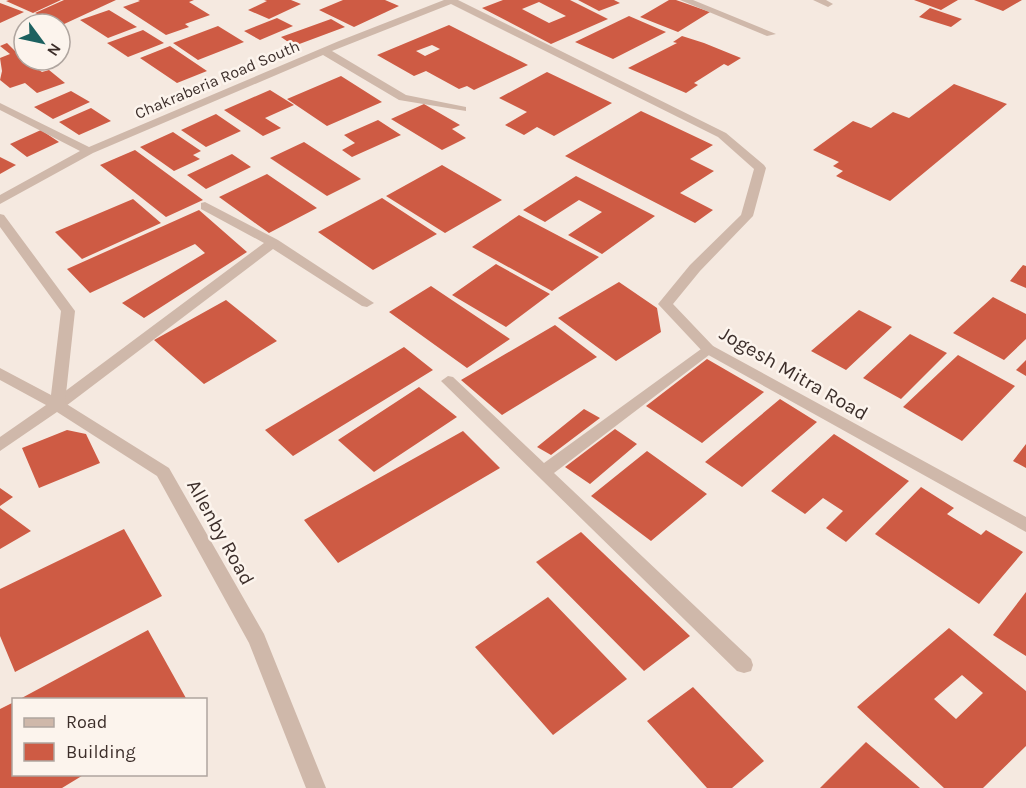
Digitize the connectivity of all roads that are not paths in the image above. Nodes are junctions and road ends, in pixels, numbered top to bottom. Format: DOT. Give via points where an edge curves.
graph roads {
  1 [pos="452,0"];
  2 [pos="685,0"];
  3 [pos="818,0"];
  4 [pos="828,4"];
  5 [pos="771,34"];
  6 [pos="324,51"];
  7 [pos="0,106"];
  8 [pos="462,109"];
  9 [pos="89,151"];
  10 [pos="0,200"];
  11 [pos="205,206"];
  12 [pos="0,218"];
  13 [pos="273,243"];
  14 [pos="367,303"];
  15 [pos="708,349"];
  16 [pos="0,373"];
  17 [pos="448,381"];
  18 [pos="57,405"];
  19 [pos="0,445"];
  20 [pos="543,472"];
  21 [pos="1026,525"];
  22 [pos="744,665"];
  23 [pos="316,788"];
  1 -- 6 [label="street, Chakraberia Road South"];
  1 -- 15 [label="street, Jogesh Mitra Road" via="722,135 760,168 747,216 665,304"];
  2 -- 5 [label="street"];
  3 -- 4 [label="street"];
  6 -- 8 [label="street" via="403,98"];
  6 -- 9 [label="street, Chakraberia Road South"];
  7 -- 9 [label="street"];
  9 -- 10 [label="street, Chakraberia Road South"];
  11 -- 13 [label="street"];
  12 -- 18 [label="street" via="68,311"];
  13 -- 14 [label="street"];
  13 -- 18 [label="street"];
  15 -- 20 [label="street"];
  15 -- 21 [label="street, Jogesh Mitra Road"];
  16 -- 18 [label="street, Allenby Road"];
  17 -- 20 [label="street"];
  18 -- 19 [label="street"];
  18 -- 23 [label="street, Allenby Road" via="163,472 257,640"];
  20 -- 22 [label="street"];
}
